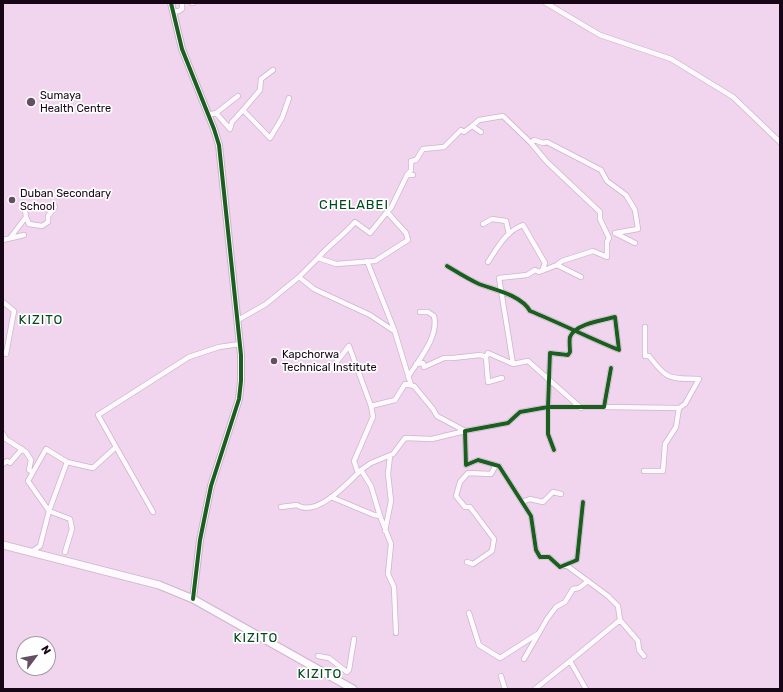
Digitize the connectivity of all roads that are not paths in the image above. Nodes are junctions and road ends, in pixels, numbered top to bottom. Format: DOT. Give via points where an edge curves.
graph roads {
  1 [pos="171,3"];
  2 [pos="182,3"];
  3 [pos="546,3"];
  4 [pos="173,12"];
  5 [pos="273,70"];
  6 [pos="238,96"];
  7 [pos="289,98"];
  8 [pos="243,110"];
  9 [pos="216,112"];
  10 [pos="208,115"];
  11 [pos="472,126"];
  12 [pos="481,132"];
  13 [pos="780,142"];
  14 [pos="531,143"];
  15 [pos="407,175"];
  16 [pos="413,175"];
  17 [pos="24,203"];
  18 [pos="55,207"];
  19 [pos="387,212"];
  20 [pos="26,217"];
  21 [pos="483,224"];
  22 [pos="509,234"];
  23 [pos="24,235"];
  24 [pos="10,238"];
  25 [pos="3,240"];
  26 [pos="635,243"];
  27 [pos="318,258"];
  28 [pos="367,261"];
  29 [pos="488,262"];
  30 [pos="557,265"];
  31 [pos="447,266"];
  32 [pos="542,271"];
  33 [pos="299,277"];
  34 [pos="581,277"];
  35 [pos="501,291"];
  36 [pos="3,302"];
  37 [pos="420,312"];
  38 [pos="238,320"];
  39 [pos="645,327"];
  40 [pos="576,330"];
  41 [pos="394,331"];
  42 [pos="240,344"];
  43 [pos="3,352"];
  44 [pos="486,357"];
  45 [pos="416,364"];
  46 [pos="512,364"];
  47 [pos="611,368"];
  48 [pos="331,369"];
  49 [pos="408,377"];
  50 [pos="502,378"];
  51 [pos="548,380"];
  52 [pos="411,385"];
  53 [pos="371,406"];
  54 [pos="548,407"];
  55 [pos="604,407"];
  56 [pos="581,408"];
  57 [pos="679,408"];
  58 [pos="465,431"];
  59 [pos="3,434"];
  60 [pos="116,447"];
  61 [pos="22,449"];
  62 [pos="554,450"];
  63 [pos="390,456"];
  64 [pos="67,462"];
  65 [pos="3,464"];
  66 [pos="496,465"];
  67 [pos="360,471"];
  68 [pos="644,471"];
  69 [pos="33,472"];
  70 [pos="561,494"];
  71 [pos="331,497"];
  72 [pos="522,502"];
  73 [pos="583,502"];
  74 [pos="281,507"];
  75 [pos="49,510"];
  76 [pos="153,512"];
  77 [pos="380,516"];
  78 [pos="385,532"];
  79 [pos="3,546"];
  80 [pos="31,552"];
  81 [pos="65,552"];
  82 [pos="467,562"];
  83 [pos="566,565"];
  84 [pos="588,581"];
  85 [pos="193,600"];
  86 [pos="469,613"];
  87 [pos="620,620"];
  88 [pos="396,633"];
  89 [pos="539,633"];
  90 [pos="354,639"];
  91 [pos="318,656"];
  92 [pos="644,656"];
  93 [pos="524,659"];
  94 [pos="570,661"];
  95 [pos="501,676"];
  96 [pos="353,689"];
  97 [pos="505,689"];
  98 [pos="535,689"];
  99 [pos="586,689"];
  1 -- 4 [label="street"];
  2 -- 4 [label="street" via="182,9"];
  3 -- 13 [label="street" via="600,35 672,59 733,97"];
  4 -- 10 [label="street" via="182,49"];
  5 -- 8 [label="street" via="261,79 260,90"];
  6 -- 9 [label="street"];
  7 -- 8 [label="street" via="282,118 270,138"];
  8 -- 9 [label="street" via="232,122 230,129"];
  9 -- 10 [label="street"];
  10 -- 38 [label="street" via="221,156 228,243"];
  11 -- 12 [label="street"];
  11 -- 14 [label="street" via="478,120 503,116"];
  11 -- 15 [label="street" via="464,132 461,130 444,147 423,149 416,160 411,160 411,170"];
  14 -- 26 [label="street" via="534,140 547,142 601,170 607,181 626,196 635,210 638,229 615,233"];
  14 -- 30 [label="street" via="547,162 600,212 600,219 609,238 607,257 593,251"];
  15 -- 16 [label="street"];
  15 -- 19 [label="street"];
  17 -- 20 [label="street"];
  18 -- 20 [label="street" via="48,216 48,222 42,226 29,224"];
  19 -- 27 [label="street" via="370,233 355,222"];
  19 -- 28 [label="street" via="406,233 408,240 375,261"];
  20 -- 24 [label="street"];
  21 -- 22 [label="street" via="492,219 506,221"];
  22 -- 29 [label="street"];
  22 -- 32 [label="street" via="512,229 523,225 545,263"];
  23 -- 24 [label="street"];
  24 -- 25 [label="street"];
  27 -- 28 [label="street" via="336,264"];
  27 -- 33 [label="street"];
  28 -- 41 [label="street"];
  30 -- 32 [label="street"];
  30 -- 34 [label="street"];
  31 -- 35 [label="street" via="480,284"];
  32 -- 35 [label="street" via="535,270 527,275 499,278"];
  33 -- 38 [label="street" via="266,304"];
  33 -- 41 [label="street" via="314,289 370,315"];
  35 -- 40 [label="street" via="528,307 530,311"];
  35 -- 46 [label="street"];
  36 -- 43 [label="street" via="14,311 6,354"];
  37 -- 45 [label="street" via="428,312 434,316 436,324 434,334"];
  38 -- 42 [label="street"];
  39 -- 57 [label="street" via="645,356 649,356 663,374 671,378 699,379 685,404"];
  40 -- 40 [label="street" via="594,340 619,350 615,317 589,323"];
  40 -- 51 [label="street" via="570,338 568,355 550,353"];
  41 -- 49 [label="street"];
  42 -- 60 [label="street" via="219,347 189,357 98,414"];
  42 -- 85 [label="street" via="239,399 211,486 200,540"];
  44 -- 45 [label="street" via="480,355 444,358 424,368 423,363"];
  44 -- 46 [label="street" via="488,353"];
  44 -- 50 [label="street" via="488,382"];
  45 -- 49 [label="street"];
  46 -- 51 [label="street" via="528,361"];
  47 -- 55 [label="street"];
  48 -- 53 [label="street" via="349,346"];
  49 -- 52 [label="street"];
  51 -- 54 [label="street"];
  51 -- 56 [label="street"];
  52 -- 53 [label="street" via="405,384 394,400"];
  52 -- 58 [label="street" via="429,403 437,416"];
  53 -- 67 [label="street" via="373,417 354,460"];
  54 -- 56 [label="street"];
  54 -- 58 [label="street" via="520,412 508,424"];
  54 -- 62 [label="street" via="548,434"];
  55 -- 56 [label="street"];
  55 -- 57 [label="street"];
  57 -- 68 [label="street" via="676,427 665,444 663,471"];
  58 -- 63 [label="street" via="432,438 405,438"];
  58 -- 66 [label="street" via="466,464 478,460"];
  59 -- 61 [label="street" via="6,439"];
  60 -- 64 [label="street" via="93,468"];
  60 -- 76 [label="street"];
  61 -- 65 [label="street" via="10,463 7,461"];
  61 -- 69 [label="street" via="31,460 29,470"];
  63 -- 67 [label="street" via="371,463"];
  63 -- 78 [label="street" via="388,474 391,501"];
  64 -- 69 [label="street" via="46,450"];
  64 -- 75 [label="street"];
  66 -- 72 [label="street"];
  66 -- 82 [label="street" via="491,474 468,473 460,482 456,496 465,507 470,507 494,539 492,551 473,564"];
  67 -- 71 [label="street"];
  67 -- 77 [label="street" via="371,486"];
  69 -- 75 [label="street" via="28,481"];
  70 -- 72 [label="street" via="553,492 543,502 530,499"];
  71 -- 74 [label="street" via="312,507"];
  71 -- 77 [label="street"];
  72 -- 83 [label="street" via="531,516 536,550 540,557 549,557 560,567"];
  73 -- 83 [label="street" via="577,560"];
  75 -- 80 [label="street" via="40,546"];
  75 -- 81 [label="street" via="70,519 72,529"];
  77 -- 78 [label="street"];
  78 -- 88 [label="street" via="391,544 388,574 394,587"];
  79 -- 80 [label="main road"];
  80 -- 85 [label="main road" via="159,585"];
  83 -- 84 [label="street"];
  84 -- 87 [label="street" via="618,606"];
  84 -- 89 [label="street" via="573,589 566,602 556,607"];
  85 -- 96 [label="main road"];
  86 -- 89 [label="street" via="479,646 500,658"];
  87 -- 92 [label="street" via="638,641 639,650"];
  87 -- 94 [label="street"];
  89 -- 93 [label="street"];
  90 -- 91 [label="street" via="347,672 329,658"];
  94 -- 98 [label="street"];
  94 -- 99 [label="street"];
  95 -- 97 [label="street"];
}
